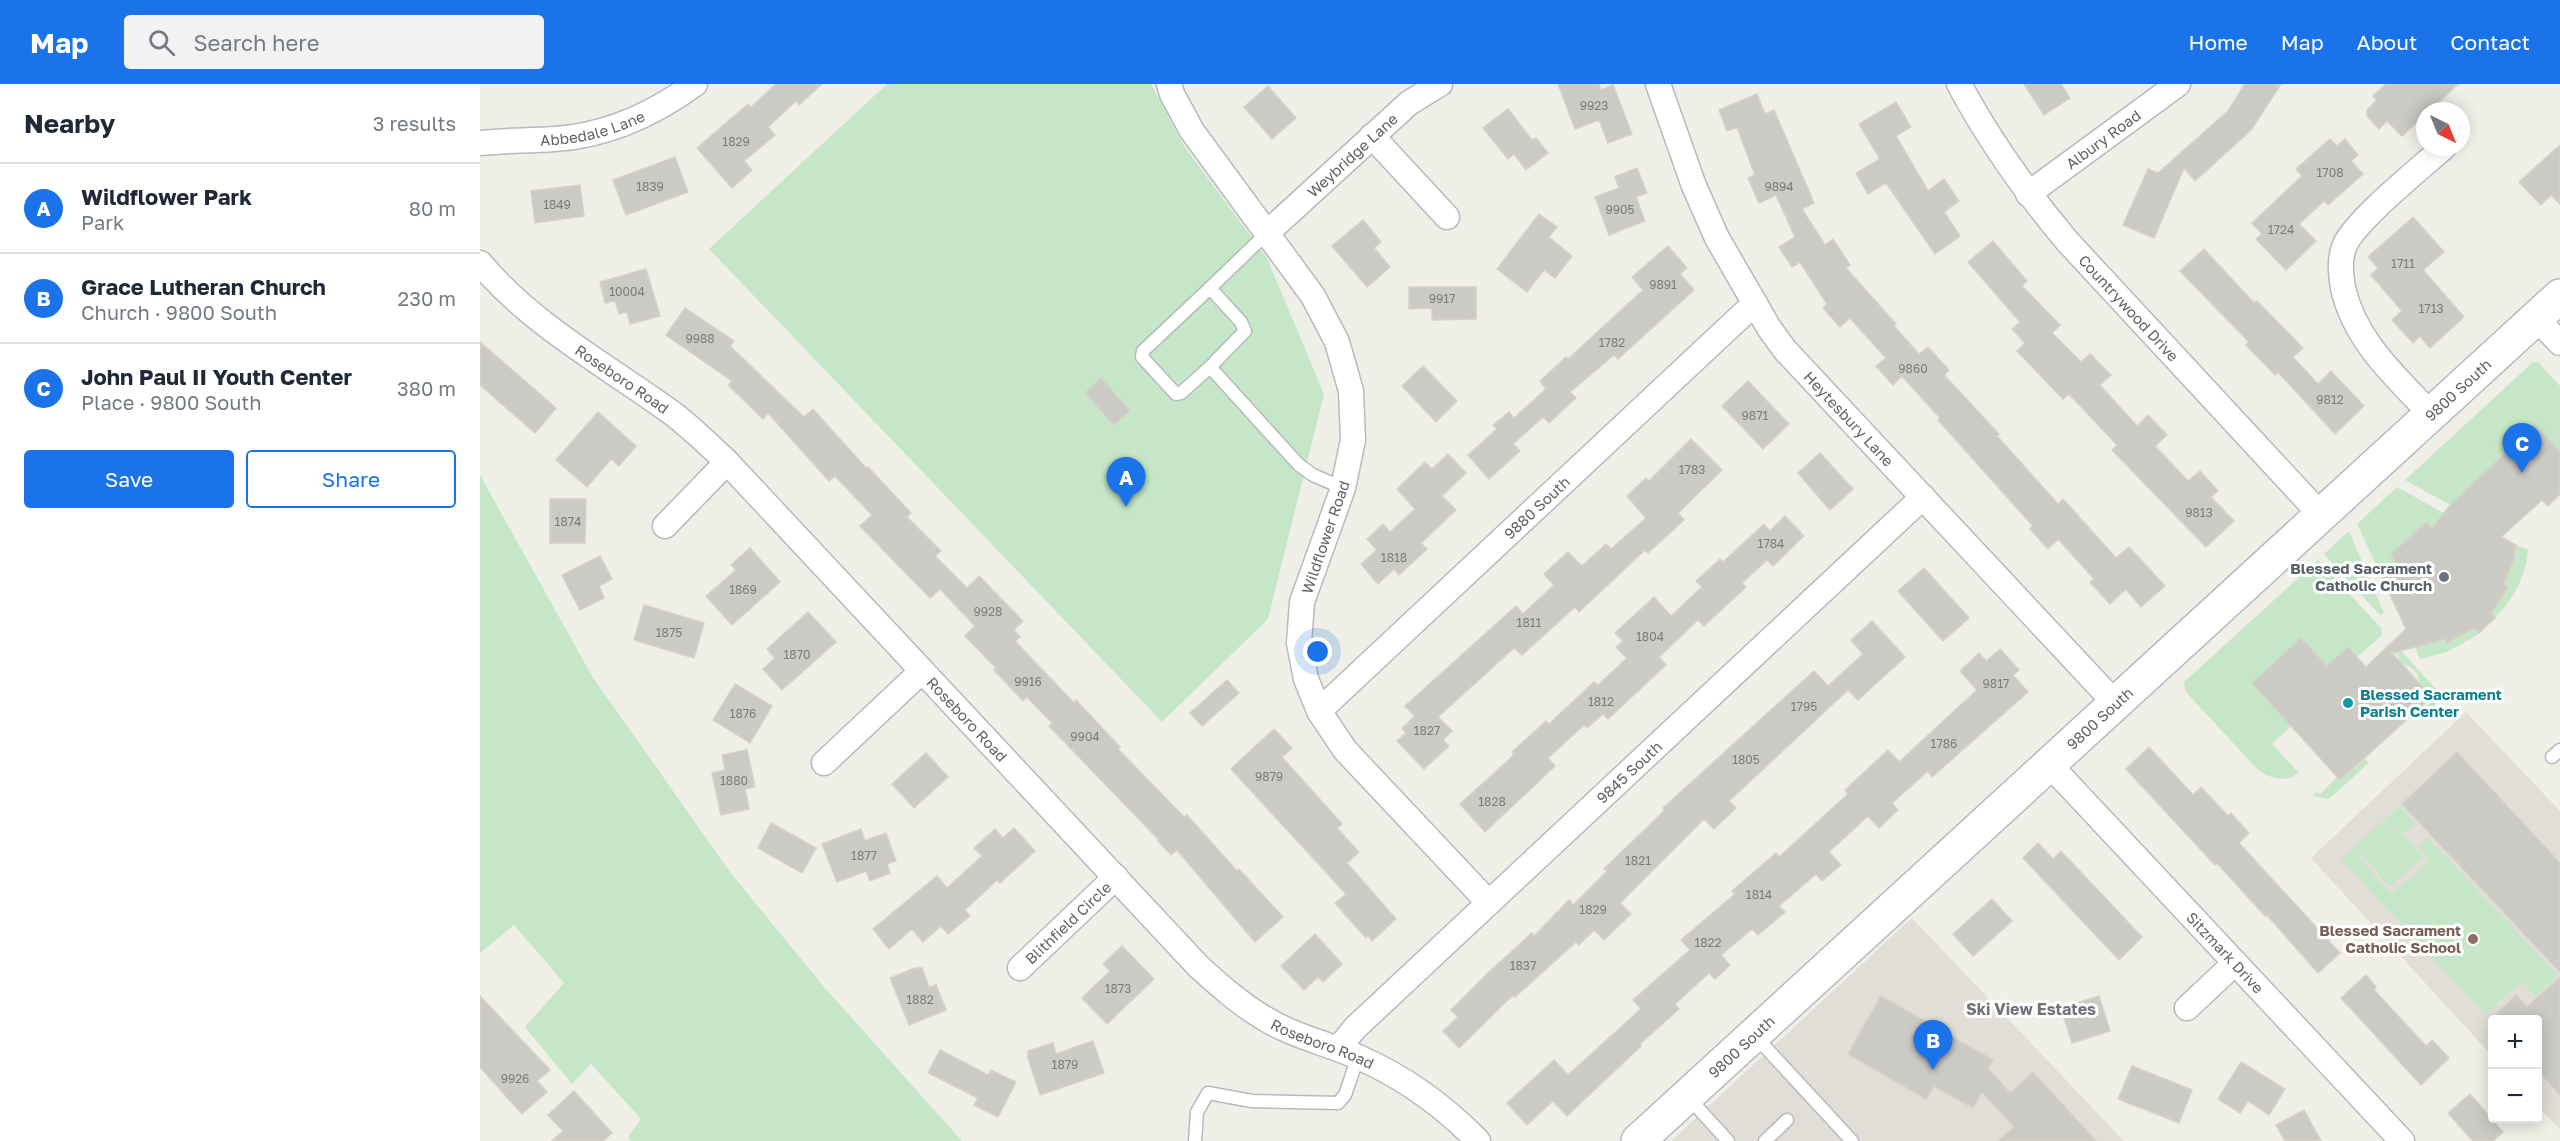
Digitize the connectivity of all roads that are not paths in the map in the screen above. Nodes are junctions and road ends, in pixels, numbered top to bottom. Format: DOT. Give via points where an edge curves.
graph roads {
  1 [pos="696,84"];
  2 [pos="1169,84"];
  3 [pos="1440,84"];
  4 [pos="1658,84"];
  5 [pos="1959,84"];
  6 [pos="2178,84"];
  7 [pos="1371,136"];
  8 [pos="480,143"];
  9 [pos="2434,156"];
  10 [pos="2028,195"];
  11 [pos="1448,217"];
  12 [pos="1268,232"];
  13 [pos="480,263"];
  14 [pos="1210,288"];
  15 [pos="2560,296"];
  16 [pos="1755,303"];
  17 [pos="2536,318"];
  18 [pos="2560,343"];
  19 [pos="1210,367"];
  20 [pos="2431,414"];
  21 [pos="727,462"];
  22 [pos="1343,489"];
  23 [pos="1923,497"];
  24 [pos="2321,515"];
  25 [pos="665,526"];
  26 [pos="922,671"];
  27 [pos="2115,703"];
  28 [pos="1319,711"];
  29 [pos="824,763"];
  30 [pos="2049,764"];
  31 [pos="1116,878"];
  32 [pos="1489,903"];
  33 [pos="2235,963"];
  34 [pos="1020,969"];
  35 [pos="2187,1008"];
  36 [pos="1754,1035"];
  37 [pos="1348,1053"];
  38 [pos="1687,1096"];
  39 [pos="1787,1120"];
  40 [pos="1195,1141"];
  41 [pos="1478,1141"];
  42 [pos="1638,1141"];
  43 [pos="1728,1141"];
  44 [pos="1765,1141"];
  45 [pos="1852,1141"];
  46 [pos="2402,1141"];
  1 -- 8 [label="street, Abbedale Lane" via="663,107 592,133"];
  2 -- 12 [label="street, Wildflower Road" via="1192,131"];
  3 -- 7 [label="street, Weybridge Lane" via="1409,103"];
  4 -- 16 [label="street, Heytesbury Lane" via="1717,238"];
  5 -- 10 [label="street, Countrywood Drive"];
  6 -- 10 [label="street, Albury Road"];
  7 -- 11 [label="street"];
  7 -- 12 [label="street, Weybridge Lane"];
  9 -- 20 [label="street" via="2359,225 2344,246 2340,270 2357,330"];
  10 -- 24 [label="street, Countrywood Drive"];
  12 -- 14 [label="lane"];
  12 -- 22 [label="street, Wildflower Road" via="1313,296 1337,342 1351,401 1353,440"];
  13 -- 21 [label="street, Roseboro Road" via="560,337 672,414"];
  14 -- 19 [label="lane" via="1245,331"];
  14 -- 19 [label="lane" via="1143,351 1142,357 1176,394"];
  15 -- 17 [label="street, 9800 South"];
  16 -- 23 [label="street, Heytesbury Lane" via="1785,350"];
  16 -- 28 [label="street, 9880 South"];
  17 -- 18 [label="street"];
  17 -- 20 [label="street, 9800 South"];
  19 -- 22 [label="lane" via="1299,465"];
  20 -- 24 [label="street, 9800 South"];
  21 -- 25 [label="street"];
  21 -- 26 [label="street, Roseboro Road"];
  22 -- 28 [label="street, Wildflower Road" via="1302,602 1299,643 1306,679"];
  23 -- 27 [label="street, Heytesbury Lane"];
  23 -- 32 [label="street, 9845 South"];
  24 -- 27 [label="street, 9800 South"];
  26 -- 29 [label="street"];
  26 -- 31 [label="street, Roseboro Road"];
  27 -- 30 [label="street, 9800 South"];
  28 -- 32 [label="street, Wildflower Road" via="1345,750"];
  30 -- 33 [label="street, Sitzmark Drive"];
  30 -- 36 [label="street, 9800 South"];
  31 -- 34 [label="street, Blithfield Circle"];
  31 -- 37 [label="street, Roseboro Road" via="1230,995 1264,1019 1300,1037"];
  32 -- 37 [label="street, 9845 South" via="1355,1028"];
  33 -- 35 [label="street"];
  33 -- 46 [label="street, Sitzmark Drive"];
  36 -- 38 [label="street, 9800 South"];
  36 -- 45 [label="lane"];
  37 -- 40 [label="lane" via="1345,1095 1338,1103 1252,1101 1208,1093 1197,1112"];
  37 -- 41 [label="street, Roseboro Road" via="1396,1075 1431,1097"];
  38 -- 42 [label="street, 9800 South"];
  38 -- 43 [label="lane"];
  39 -- 44 [label="lane"];
}
